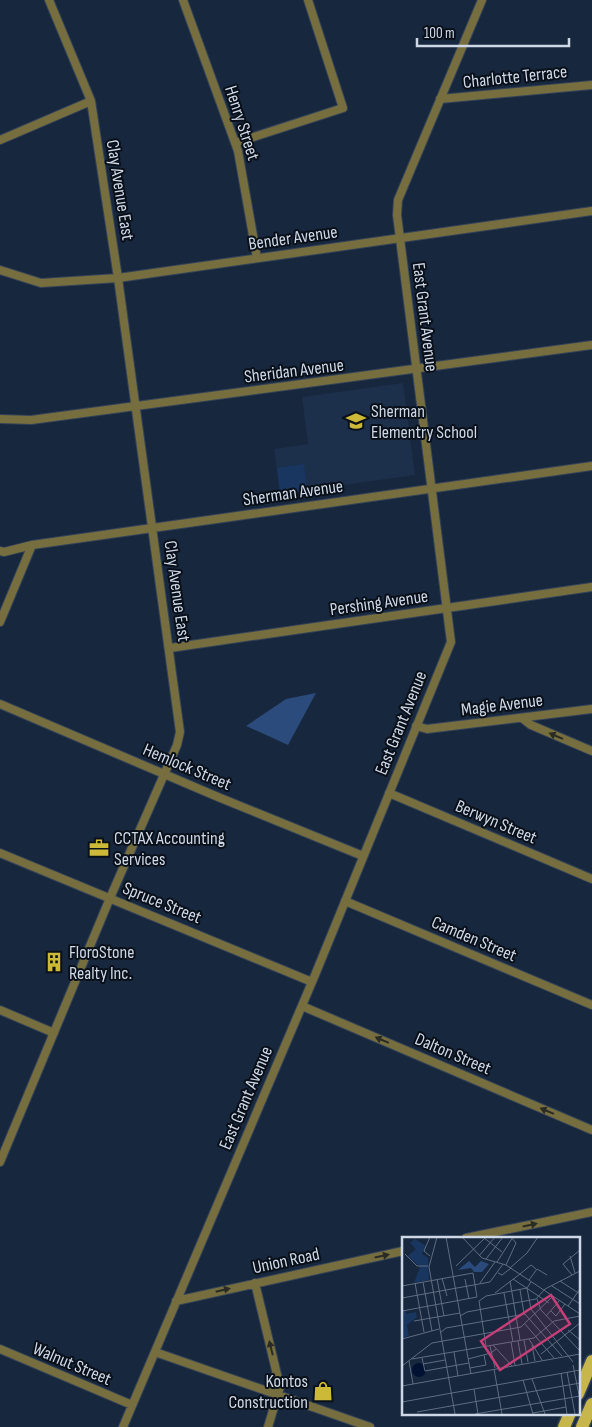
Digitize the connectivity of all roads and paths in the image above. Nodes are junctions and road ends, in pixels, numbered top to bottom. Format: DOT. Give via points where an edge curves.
graph roads {
  1 [pos="49,0"];
  2 [pos="183,0"];
  3 [pos="308,0"];
  4 [pos="482,0"];
  5 [pos="592,85"];
  6 [pos="440,99"];
  7 [pos="91,101"];
  8 [pos="0,140"];
  9 [pos="235,143"];
  10 [pos="592,211"];
  11 [pos="400,238"];
  12 [pos="257,258"];
  13 [pos="0,270"];
  14 [pos="118,278"];
  15 [pos="592,345"];
  16 [pos="417,370"];
  17 [pos="136,406"];
  18 [pos="0,419"];
  19 [pos="592,466"];
  20 [pos="432,488"];
  21 [pos="153,528"];
  22 [pos="32,545"];
  23 [pos="0,551"];
  24 [pos="592,588"];
  25 [pos="447,608"];
  26 [pos="0,622"];
  27 [pos="170,648"];
  28 [pos="0,704"];
  29 [pos="592,709"];
  30 [pos="522,718"];
  31 [pos="416,726"];
  32 [pos="592,752"];
  33 [pos="164,774"];
  34 [pos="389,793"];
  35 [pos="0,853"];
  36 [pos="364,856"];
  37 [pos="592,879"];
  38 [pos="110,898"];
  39 [pos="345,901"];
  40 [pos="312,982"];
  41 [pos="592,1005"];
  42 [pos="302,1006"];
  43 [pos="0,1010"];
  44 [pos="54,1033"];
  45 [pos="592,1130"];
  46 [pos="3,1146"];
  47 [pos="0,1162"];
  48 [pos="592,1212"];
  49 [pos="471,1237"];
  50 [pos="402,1251"];
  51 [pos="255,1282"];
  52 [pos="176,1301"];
  53 [pos="0,1349"];
  54 [pos="155,1352"];
  55 [pos="592,1361"];
  56 [pos="580,1389"];
  57 [pos="279,1396"];
  58 [pos="592,1404"];
  59 [pos="132,1405"];
  60 [pos="570,1414"];
  61 [pos="123,1427"];
  62 [pos="268,1427"];
  63 [pos="370,1427"];
  64 [pos="564,1427"];
  65 [pos="582,1427"];
  1 -- 7 [label="street, Clay Avenue East"];
  2 -- 9 [label="street, Henry Street"];
  3 -- 9 [label="street" via="343,108"];
  4 -- 6 [label="street, East Grant Avenue"];
  5 -- 6 [label="street, Charlotte Terrace"];
  6 -- 11 [label="street, East Grant Avenue" via="398,200"];
  7 -- 8 [label="street"];
  7 -- 14 [label="street, Clay Avenue East"];
  9 -- 12 [label="street, Henry Street"];
  10 -- 11 [label="street, Bender Avenue"];
  11 -- 12 [label="street, Bender Avenue"];
  11 -- 16 [label="street, East Grant Avenue"];
  12 -- 14 [label="street, Bender Avenue"];
  13 -- 14 [label="street, Bender Avenue" via="41,283"];
  14 -- 17 [label="street, Clay Avenue East"];
  15 -- 16 [label="street, Sheridan Avenue"];
  16 -- 17 [label="street, Sheridan Avenue"];
  16 -- 20 [label="street, East Grant Avenue"];
  17 -- 18 [label="street, Sheridan Avenue" via="31,420"];
  17 -- 21 [label="street, Clay Avenue East"];
  19 -- 20 [label="street, Sherman Avenue"];
  20 -- 21 [label="street, Sherman Avenue"];
  20 -- 25 [label="street, East Grant Avenue"];
  21 -- 22 [label="street, Sherman Avenue"];
  21 -- 27 [label="street, Clay Avenue East"];
  22 -- 23 [label="street, Sherman Avenue"];
  22 -- 26 [label="street"];
  24 -- 25 [label="street, Pershing Avenue"];
  25 -- 27 [label="street, Pershing Avenue"];
  25 -- 31 [label="street, East Grant Avenue" via="451,642"];
  27 -- 33 [label="street, Clay Avenue East" via="180,732"];
  28 -- 33 [label="street, Hemlock Street"];
  29 -- 30 [label="street, Magie Avenue"];
  30 -- 31 [label="street, Magie Avenue" via="427,729"];
  32 -- 30 [label="street, one-way" via="530,725"];
  31 -- 34 [label="street, East Grant Avenue"];
  33 -- 36 [label="street, Hemlock Street"];
  33 -- 38 [label="street, Clay Avenue East"];
  34 -- 36 [label="street, East Grant Avenue"];
  34 -- 37 [label="street, Berwyn Street"];
  35 -- 38 [label="street, Spruce Street"];
  36 -- 39 [label="street, East Grant Avenue"];
  38 -- 40 [label="street, Spruce Street"];
  38 -- 44 [label="street, Clay Avenue East"];
  39 -- 40 [label="street, East Grant Avenue"];
  39 -- 41 [label="street, Camden Street"];
  40 -- 42 [label="street, East Grant Avenue"];
  45 -- 42 [label="street, Dalton Street, one-way"];
  42 -- 52 [label="street, East Grant Avenue"];
  43 -- 44 [label="street"];
  44 -- 46 [label="street, Clay Avenue East"];
  46 -- 47 [label="street, Clay Avenue East"];
  49 -- 48 [label="street, one-way"];
  51 -- 50 [label="street, Union Road, one-way"];
  52 -- 51 [label="street, Union Road, one-way"];
  57 -- 51 [label="street, one-way" via="280,1382"];
  52 -- 54 [label="street, East Grant Avenue"];
  53 -- 59 [label="street, Walnut Street"];
  54 -- 57 [label="street"];
  54 -- 59 [label="street, East Grant Avenue"];
  55 -- 56 [label="main road"];
  57 -- 62 [label="street"];
  57 -- 63 [label="street"];
  58 -- 65 [label="main road"];
  59 -- 61 [label="street, East Grant Avenue"];
  60 -- 64 [label="main road"];
}
